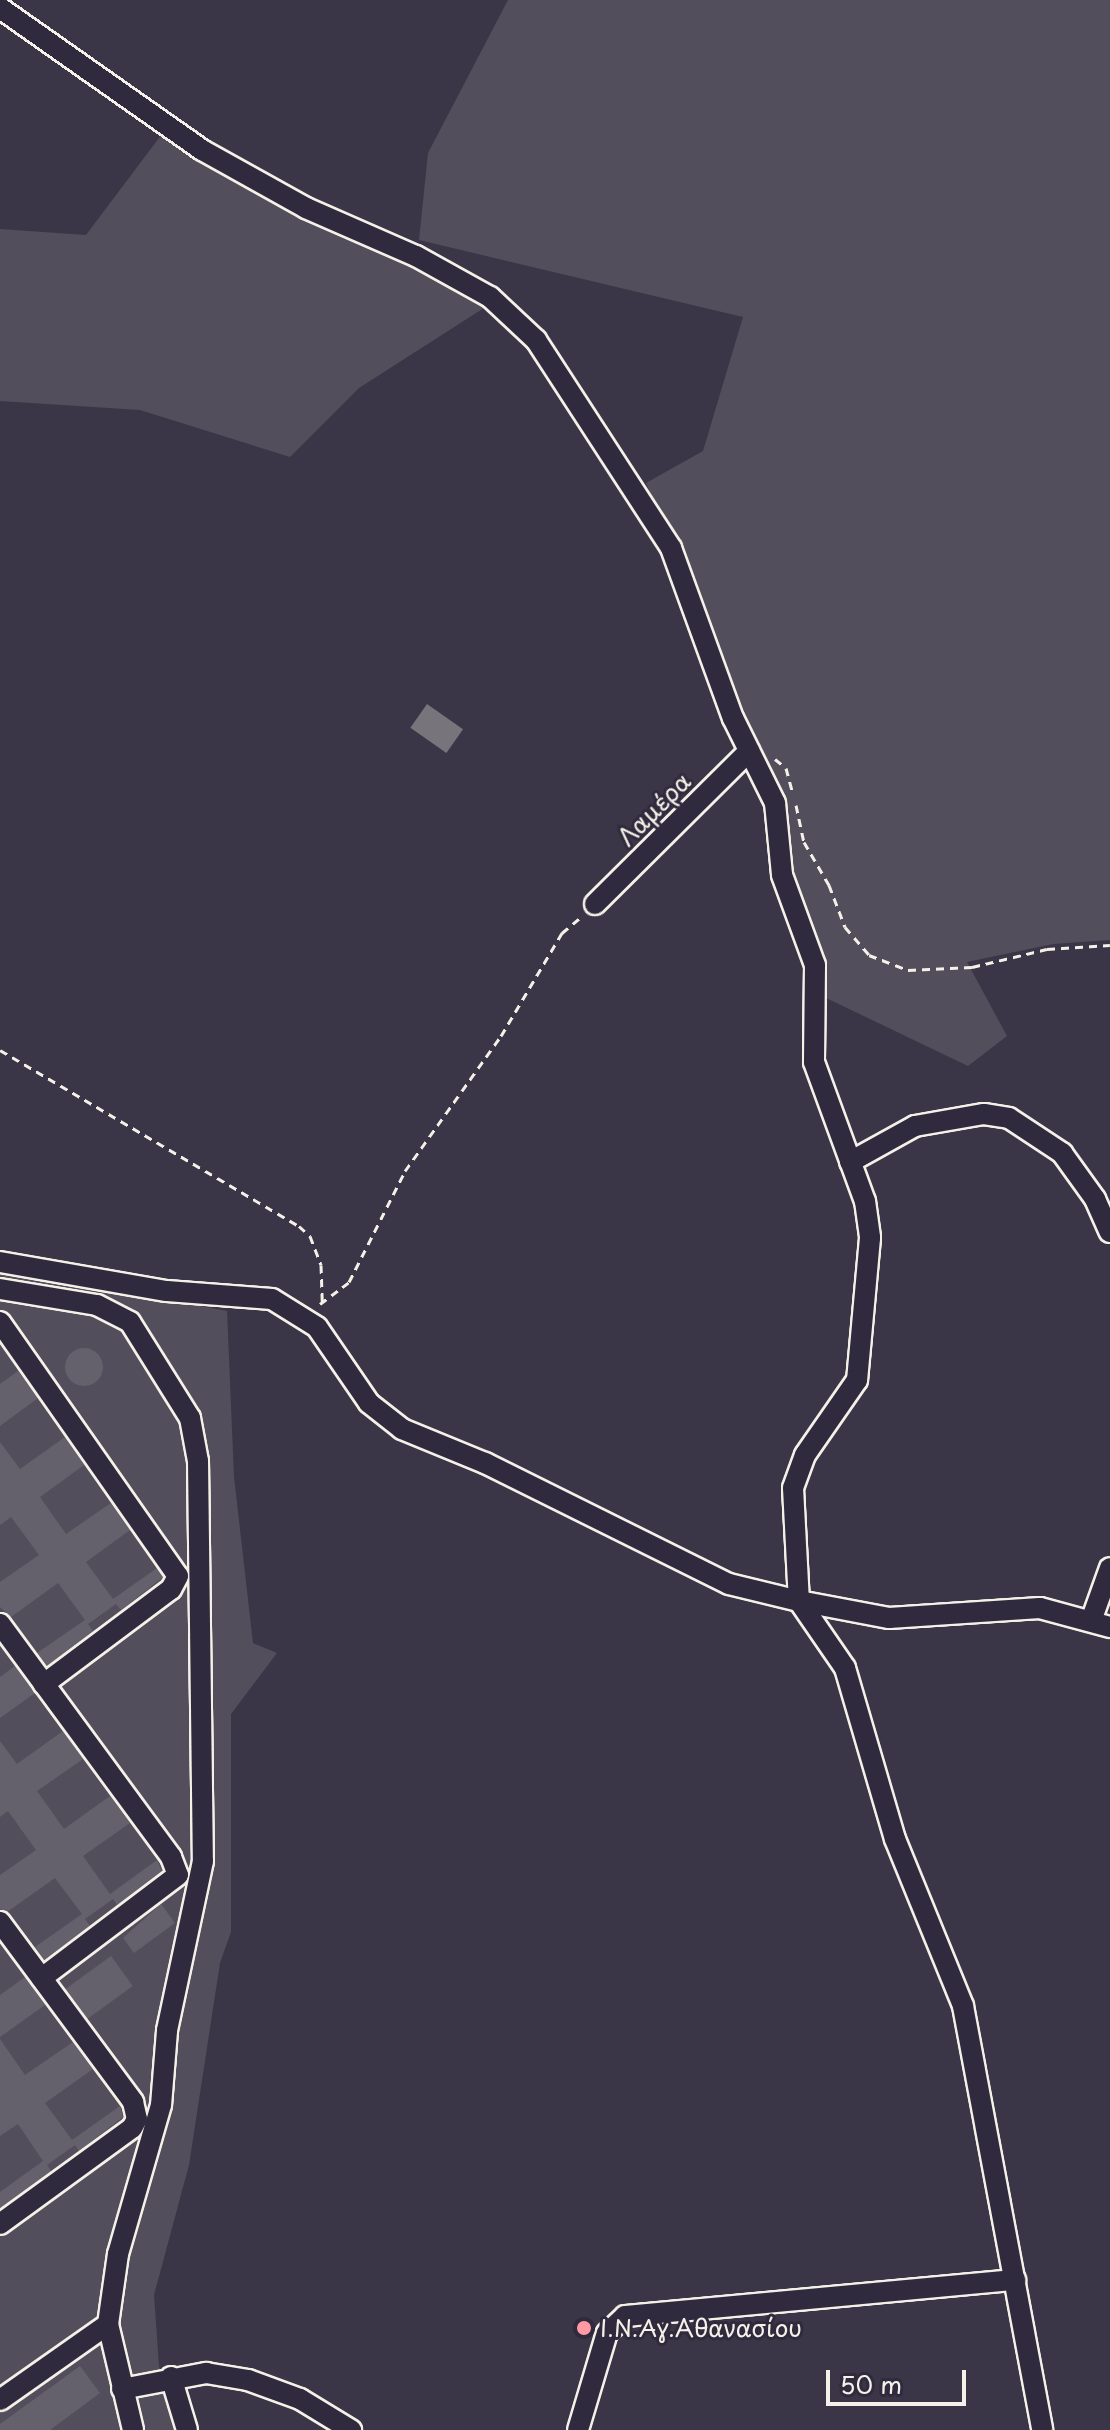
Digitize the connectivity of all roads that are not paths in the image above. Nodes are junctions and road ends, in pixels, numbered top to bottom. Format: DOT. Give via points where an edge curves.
graph roads {
  1 [pos="0,8"];
  2 [pos="749,751"];
  3 [pos="595,904"];
  4 [pos="850,1162"];
  5 [pos="1110,1232"];
  6 [pos="0,1262"];
  7 [pos="0,1289"];
  8 [pos="0,1322"];
  9 [pos="1110,1568"];
  10 [pos="799,1601"];
  11 [pos="0,1624"];
  12 [pos="1101,1624"];
  13 [pos="44,1684"];
  14 [pos="0,1922"];
  15 [pos="42,1978"];
  16 [pos="0,2224"];
  17 [pos="1015,2280"];
  18 [pos="108,2324"];
  19 [pos="171,2377"];
  20 [pos="122,2389"];
  21 [pos="0,2400"];
  22 [pos="133,2430"];
  23 [pos="187,2430"];
  24 [pos="351,2430"];
  25 [pos="578,2430"];
  26 [pos="1042,2430"];
  1 -- 2 [label="street" via="202,150 306,208 416,256 490,297 536,340 671,548"];
  2 -- 3 [label="street, Λαμέρα"];
  2 -- 4 [label="street" via="775,803 782,875 815,965 814,1062"];
  4 -- 5 [label="street" via="915,1126 984,1114 1009,1118 1062,1153 1095,1199"];
  4 -- 10 [label="street" via="865,1201 870,1238 863,1336 857,1380 805,1455 793,1488"];
  6 -- 10 [label="street" via="167,1291 272,1299 309,1321 369,1403 402,1429 485,1463 729,1584"];
  7 -- 18 [label="street" via="97,1305 130,1322 190,1418 198,1461 203,1861 167,2031 161,2105 118,2254"];
  8 -- 13 [label="street" via="178,1576 171,1589"];
  9 -- 12 [label="street"];
  10 -- 12 [label="street" via="889,1618 1040,1608"];
  10 -- 17 [label="street" via="845,1668 895,1839 963,2006"];
  11 -- 13 [label="street"];
  13 -- 15 [label="street" via="171,1857 178,1875"];
  14 -- 15 [label="street"];
  15 -- 16 [label="street" via="133,2102 137,2119 132,2128"];
  17 -- 25 [label="street" via="625,2316 607,2333"];
  17 -- 26 [label="street"];
  18 -- 20 [label="street"];
  18 -- 21 [label="street"];
  19 -- 20 [label="street"];
  19 -- 23 [label="street"];
  19 -- 24 [label="street" via="206,2373 248,2380 300,2399"];
  20 -- 22 [label="street"];
}
